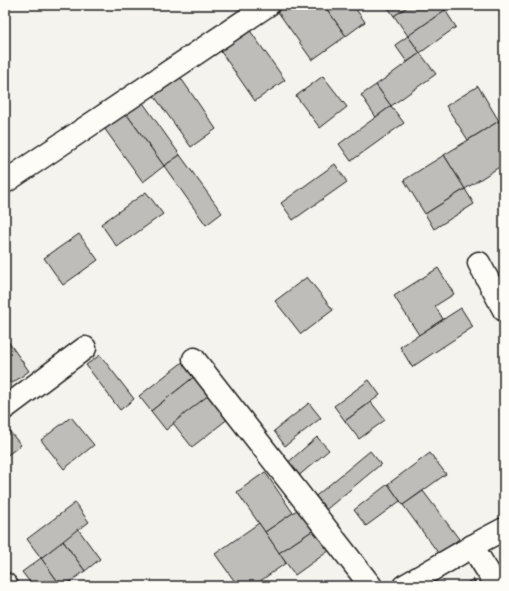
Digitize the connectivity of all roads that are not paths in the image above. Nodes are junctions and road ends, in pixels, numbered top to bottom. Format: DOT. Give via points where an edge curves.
graph roads {
  1 [pos="268,5"];
  2 [pos="5,182"];
  3 [pos="479,263"];
  4 [pos="504,310"];
  5 [pos="85,348"];
  6 [pos="194,359"];
  7 [pos="5,408"];
  8 [pos="504,529"];
  9 [pos="472,546"];
  10 [pos="372,586"];
  11 [pos="404,586"];
  12 [pos="497,586"];
  1 -- 2 [label="street"];
  3 -- 4 [label="street"];
  5 -- 7 [label="street"];
  6 -- 10 [label="street"];
  8 -- 9 [label="street"];
  9 -- 11 [label="street"];
  9 -- 12 [label="street"];
}
